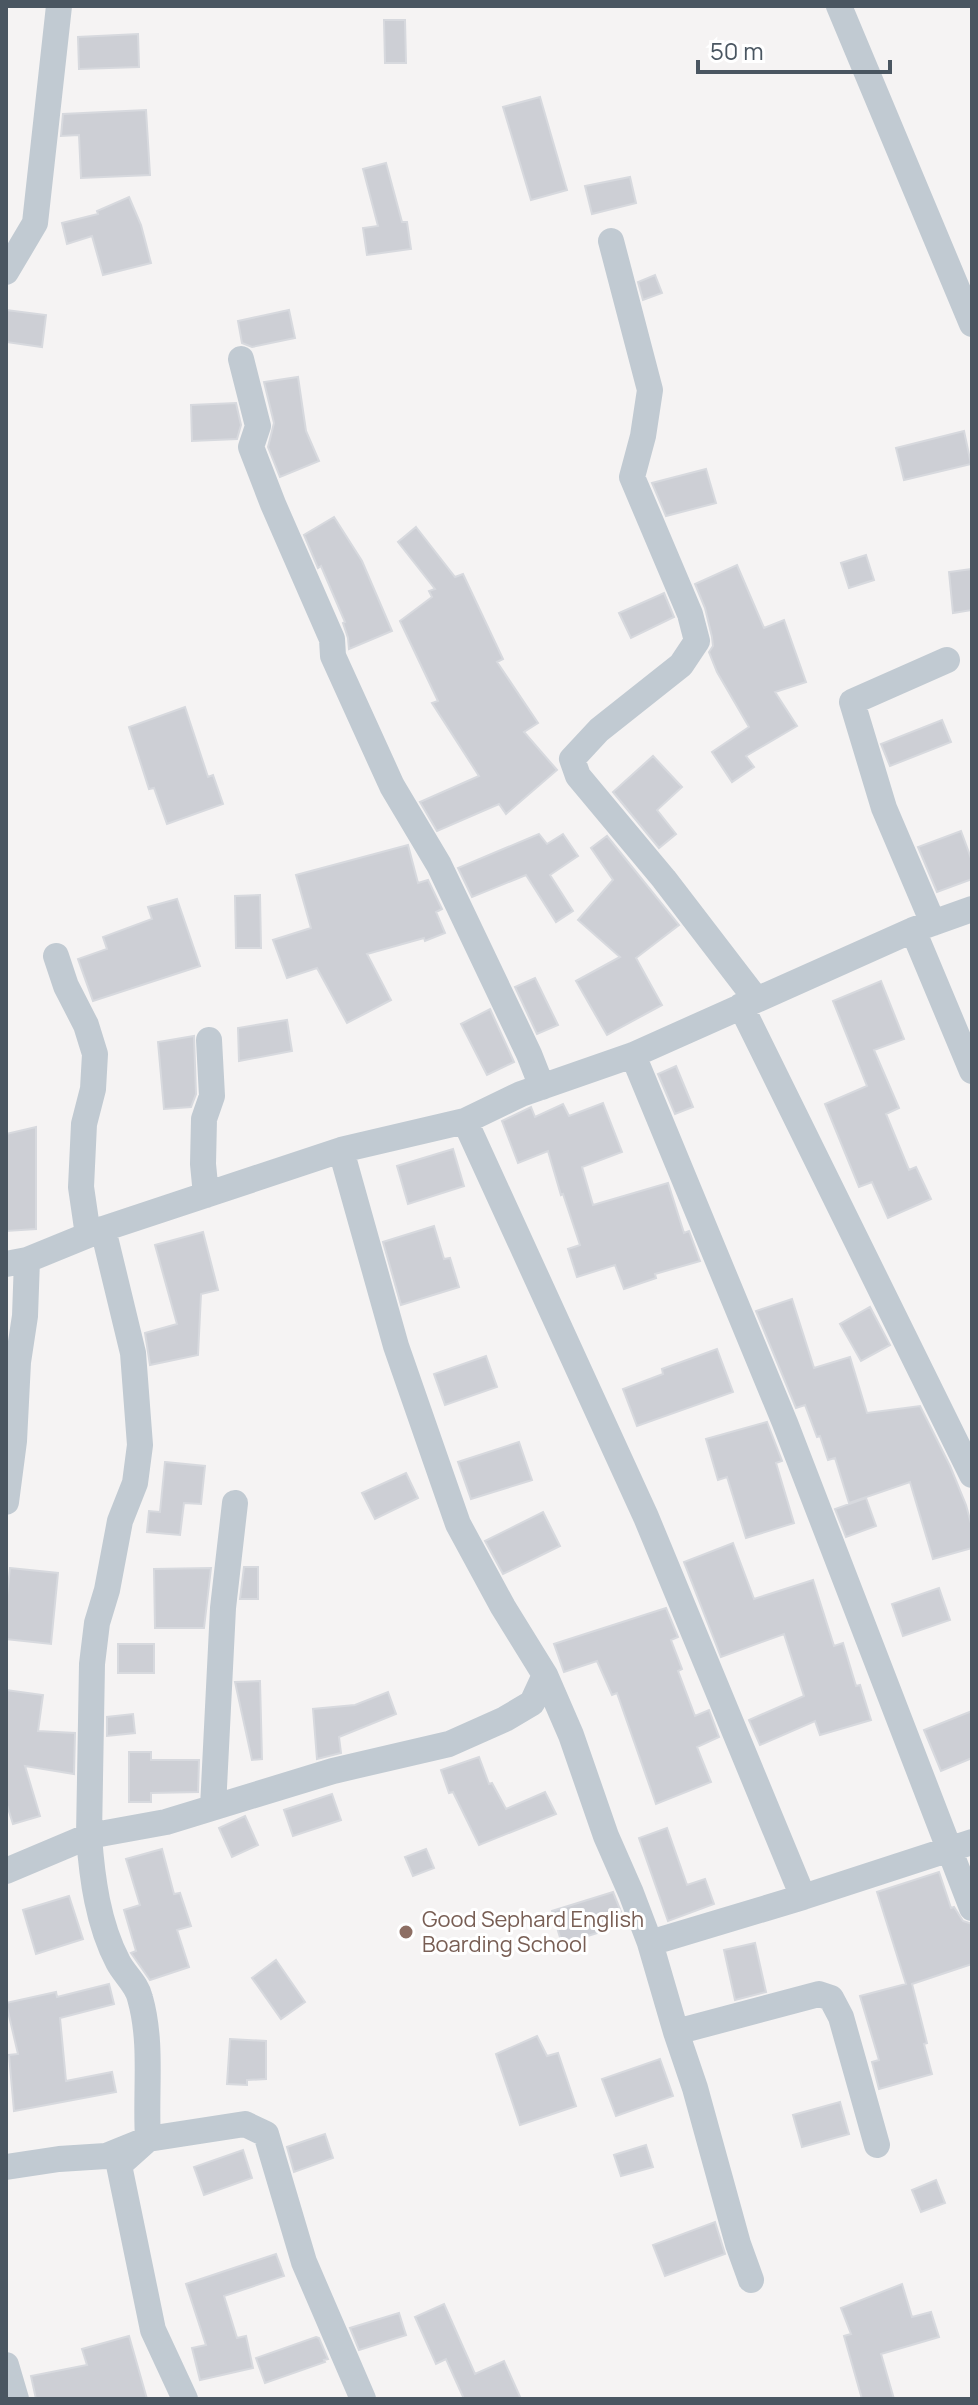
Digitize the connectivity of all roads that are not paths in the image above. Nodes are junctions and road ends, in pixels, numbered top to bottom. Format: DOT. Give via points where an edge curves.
graph roads {
  1 [pos="59,6"];
  2 [pos="839,6"];
  3 [pos="611,241"];
  4 [pos="6,272"];
  5 [pos="972,324"];
  6 [pos="241,359"];
  7 [pos="947,660"];
  8 [pos="972,909"];
  9 [pos="923,926"];
  10 [pos="56,956"];
  11 [pos="749,1002"];
  12 [pos="209,1040"];
  13 [pos="633,1055"];
  14 [pos="972,1071"];
  15 [pos="542,1087"];
  16 [pos="465,1121"];
  17 [pos="341,1150"];
  18 [pos="206,1195"];
  19 [pos="96,1232"];
  20 [pos="17,1262"];
  21 [pos="972,1475"];
  22 [pos="6,1502"];
  23 [pos="235,1503"];
  24 [pos="545,1675"];
  25 [pos="213,1807"];
  26 [pos="89,1836"];
  27 [pos="961,1845"];
  28 [pos="6,1871"];
  29 [pos="803,1897"];
  30 [pos="972,1908"];
  31 [pos="650,1943"];
  32 [pos="676,2032"];
  33 [pos="148,2139"];
  34 [pos="877,2145"];
  35 [pos="6,2167"];
  36 [pos="751,2280"];
  37 [pos="6,2365"];
  38 [pos="16,2399"];
  39 [pos="185,2399"];
  40 [pos="363,2399"];
  1 -- 4 [label="street" via="35,223"];
  2 -- 5 [label="street"];
  3 -- 11 [label="street" via="650,390 632,477 697,641 681,665 599,730 572,759 578,776 664,879"];
  6 -- 15 [label="street" via="258,426 251,447 332,639 333,656 392,786 439,865"];
  7 -- 9 [label="street" via="852,702"];
  8 -- 9 [label="street"];
  9 -- 11 [label="street"];
  9 -- 14 [label="street"];
  10 -- 19 [label="street" via="95,1054 81,1187"];
  11 -- 13 [label="street"];
  11 -- 21 [label="street"];
  12 -- 18 [label="street" via="212,1096 204,1119"];
  13 -- 15 [label="street"];
  13 -- 27 [label="street"];
  15 -- 16 [label="street"];
  16 -- 17 [label="street"];
  16 -- 29 [label="street" via="646,1517"];
  17 -- 18 [label="street"];
  17 -- 24 [label="street" via="396,1346 458,1524"];
  18 -- 19 [label="street"];
  19 -- 20 [label="street"];
  19 -- 26 [label="street" via="133,1353 140,1445 135,1483 120,1521 97,1623"];
  20 -- 22 [label="street" via="25,1316"];
  23 -- 25 [label="street" via="223,1608"];
  24 -- 25 [label="street" via="532,1703 449,1744"];
  24 -- 31 [label="street"];
  25 -- 26 [label="street"];
  26 -- 28 [label="street"];
  26 -- 33 [label="street" via="102,1919 117,1961 140,1994 148,2038"];
  27 -- 29 [label="street"];
  27 -- 30 [label="street"];
  29 -- 31 [label="street"];
  31 -- 32 [label="street"];
  32 -- 34 [label="street" via="819,1994 831,1998"];
  32 -- 36 [label="street"];
  33 -- 35 [label="street" via="106,2156"];
  33 -- 39 [label="street" via="119,2165 153,2330"];
  33 -- 40 [label="street" via="245,2124 266,2134 304,2262"];
  37 -- 38 [label="street"];
}
